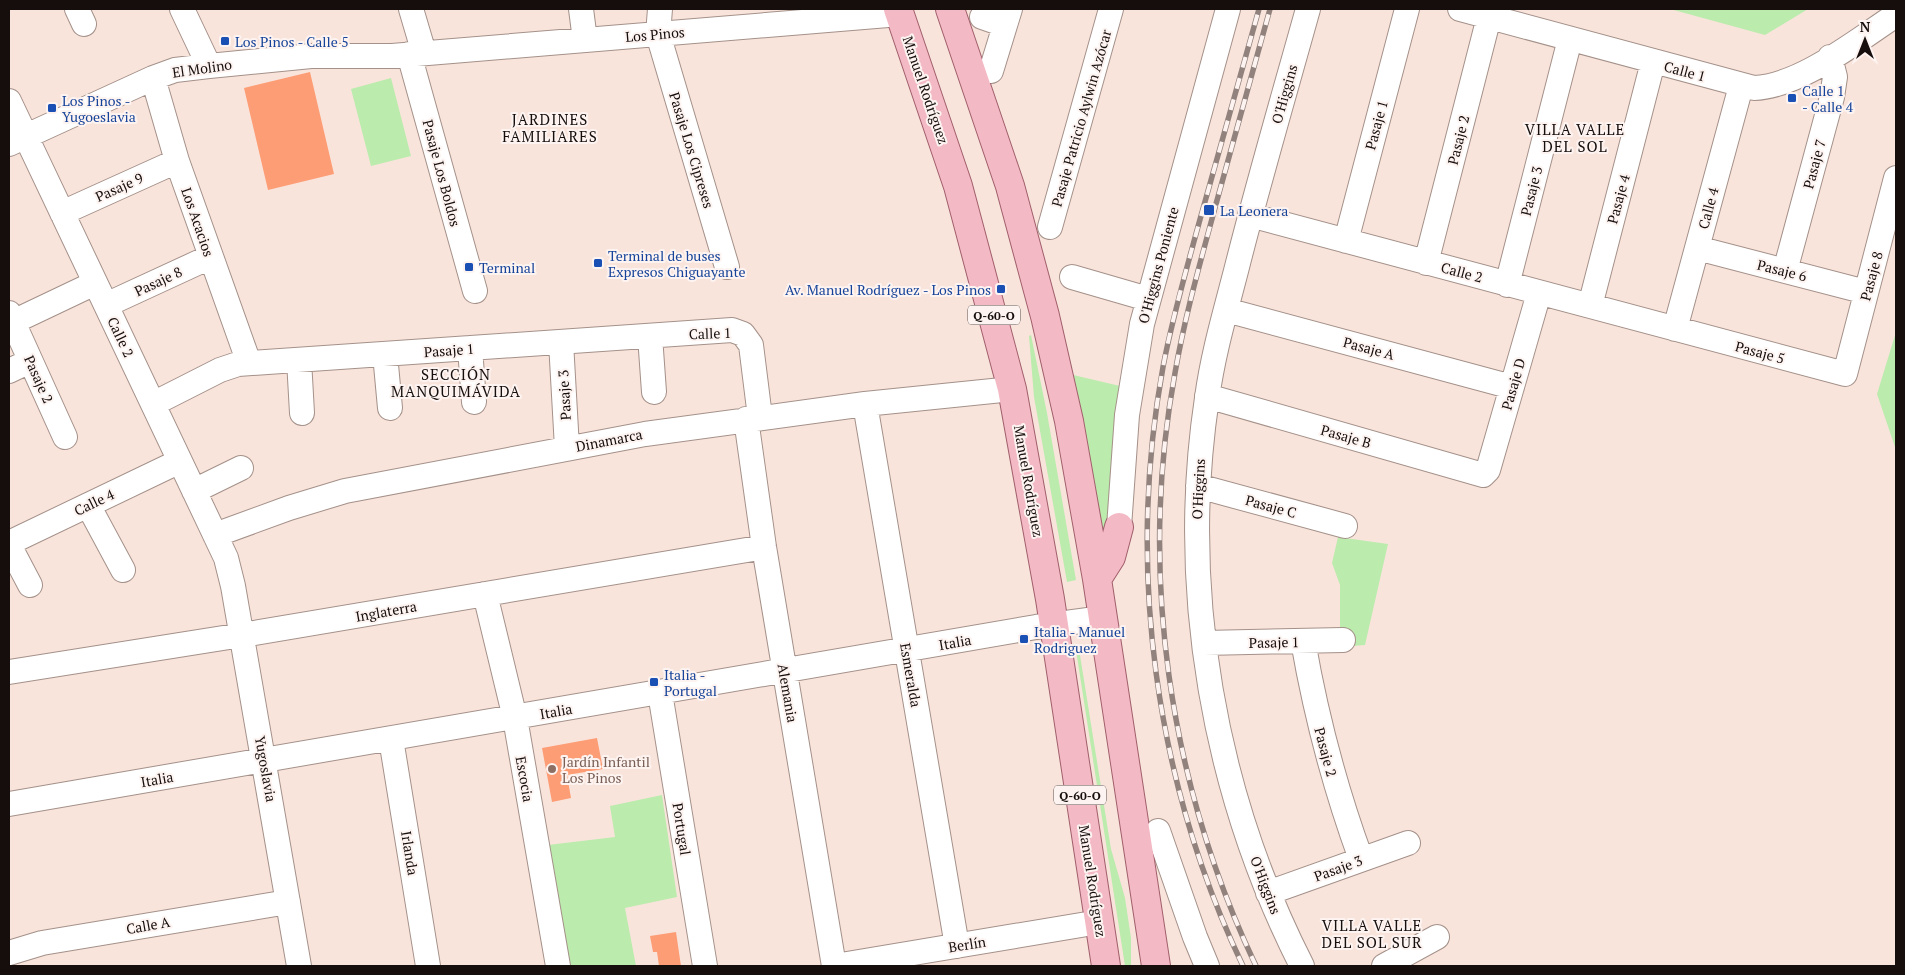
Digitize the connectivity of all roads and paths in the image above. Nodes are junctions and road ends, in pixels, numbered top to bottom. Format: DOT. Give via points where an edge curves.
graph roads {
  1 [pos="182,9"];
  2 [pos="411,9"];
  3 [pos="580,9"];
  4 [pos="660,9"];
  5 [pos="950,9"];
  6 [pos="1111,9"];
  7 [pos="1228,9"];
  8 [pos="1308,9"];
  9 [pos="1407,9"];
  10 [pos="1460,9"];
  11 [pos="899,11"];
  12 [pos="1896,15"];
  13 [pos="982,17"];
  14 [pos="1008,17"];
  15 [pos="1489,17"];
  16 [pos="658,34"];
  17 [pos="1570,39"];
  18 [pos="585,40"];
  19 [pos="417,53"];
  20 [pos="1830,57"];
  21 [pos="1653,62"];
  22 [pos="209,66"];
  23 [pos="991,71"];
  24 [pos="153,78"];
  25 [pos="1741,86"];
  26 [pos="9,102"];
  27 [pos="17,140"];
  28 [pos="177,161"];
  29 [pos="1896,178"];
  30 [pos="62,213"];
  31 [pos="1250,216"];
  32 [pos="1050,227"];
  33 [pos="1346,241"];
  34 [pos="1697,248"];
  35 [pos="210,257"];
  36 [pos="1426,263"];
  37 [pos="727,267"];
  38 [pos="1786,271"];
  39 [pos="1072,277"];
  40 [pos="95,283"];
  41 [pos="1507,284"];
  42 [pos="474,292"];
  43 [pos="1866,292"];
  44 [pos="1539,293"];
  45 [pos="1148,299"];
  46 [pos="106,305"];
  47 [pos="1590,306"];
  48 [pos="1226,310"];
  49 [pos="11,318"];
  50 [pos="1675,329"];
  51 [pos="650,336"];
  52 [pos="561,342"];
  53 [pos="470,348"];
  54 [pos="386,354"];
  55 [pos="30,360"];
  56 [pos="299,360"];
  57 [pos="249,363"];
  58 [pos="9,370"];
  59 [pos="1845,374"];
  60 [pos="1512,387"];
  61 [pos="1012,389"];
  62 [pos="654,392"];
  63 [pos="1207,396"];
  64 [pos="474,402"];
  65 [pos="153,404"];
  66 [pos="865,404"];
  67 [pos="390,408"];
  68 [pos="302,413"];
  69 [pos="753,418"];
  70 [pos="65,437"];
  71 [pos="567,448"];
  72 [pos="180,461"];
  73 [pos="241,468"];
  74 [pos="1486,474"];
  75 [pos="1198,486"];
  76 [pos="194,491"];
  77 [pos="88,505"];
  78 [pos="1345,526"];
  79 [pos="1119,527"];
  80 [pos="215,535"];
  81 [pos="9,544"];
  82 [pos="764,547"];
  83 [pos="122,570"];
  84 [pos="230,572"];
  85 [pos="1097,579"];
  86 [pos="30,585"];
  87 [pos="486,594"];
  88 [pos="1103,618"];
  89 [pos="1053,625"];
  90 [pos="242,635"];
  91 [pos="1343,640"];
  92 [pos="1303,641"];
  93 [pos="1204,643"];
  94 [pos="907,650"];
  95 [pos="784,671"];
  96 [pos="9,672"];
  97 [pos="660,693"];
  98 [pos="515,718"];
  99 [pos="391,739"];
  100 [pos="266,768"];
  101 [pos="9,804"];
  102 [pos="9,819"];
  103 [pos="1158,831"];
  104 [pos="1408,843"];
  105 [pos="1361,859"];
  106 [pos="1268,893"];
  107 [pos="288,902"];
  108 [pos="1099,922"];
  109 [pos="1437,937"];
  110 [pos="957,946"];
  111 [pos="9,953"];
  112 [pos="1415,959"];
  113 [pos="299,966"];
  114 [pos="428,966"];
  115 [pos="558,966"];
  116 [pos="705,966"];
  117 [pos="835,966"];
  118 [pos="1106,966"];
  119 [pos="1156,966"];
  120 [pos="1207,966"];
  121 [pos="1302,966"];
  122 [pos="1384,966"];
  1 -- 22 [label="street"];
  2 -- 19 [label="street, Pasaje Los Boldos"];
  3 -- 18 [label="street"];
  4 -- 16 [label="street"];
  5 -- 85 [label="main road" via="1002,162 1043,307 1077,457"];
  6 -- 32 [label="street, Pasaje Patricio Aylwin Azócar"];
  7 -- 45 [label="street, O'Higgins Poniente"];
  8 -- 31 [label="street, O'Higgins"];
  9 -- 33 [label="street, Pasaje 1"];
  10 -- 15 [label="street, Calle 1"];
  11 -- 16 [label="street, Los Pinos"];
  11 -- 61 [label="main road, Manuel Rodríguez / Q-60-O" via="958,186"];
  12 -- 20 [label="street, Calle 1"];
  13 -- 14 [label="street"];
  14 -- 23 [label="street"];
  15 -- 17 [label="street, Calle 1"];
  15 -- 36 [label="street, Pasaje 2"];
  16 -- 18 [label="street, Los Pinos"];
  16 -- 37 [label="street, Pasaje Los Cipreses"];
  17 -- 21 [label="street, Calle 1"];
  17 -- 41 [label="street, Pasaje 3"];
  18 -- 19 [label="street, Los Pinos"];
  19 -- 22 [label="street, El Molino" via="311,56"];
  19 -- 42 [label="street, Pasaje Los Boldos"];
  20 -- 25 [label="street, Calle 1" via="1778,85"];
  20 -- 38 [label="street, Pasaje 7" via="1835,77 1832,97"];
  21 -- 25 [label="street, Calle 1"];
  21 -- 47 [label="street, Pasaje 4"];
  22 -- 24 [label="street, El Molino" via="175,70"];
  24 -- 27 [label="street, El Molino"];
  24 -- 28 [label="street, Los Acacios"];
  25 -- 34 [label="street, Calle 4"];
  26 -- 27 [label="street, Calle 2"];
  27 -- 30 [label="street, Calle 2"];
  28 -- 30 [label="street, Pasaje 9"];
  28 -- 35 [label="street, Los Acacios"];
  29 -- 43 [label="street, Pasaje 8"];
  30 -- 40 [label="street, Calle 2"];
  31 -- 33 [label="street, Calle 2"];
  31 -- 48 [label="street, O'Higgins"];
  33 -- 36 [label="street, Calle 2"];
  34 -- 38 [label="street, Pasaje 6"];
  34 -- 50 [label="street, Calle 4"];
  35 -- 46 [label="street, Pasaje 8"];
  35 -- 57 [label="street, Los Acacios"];
  36 -- 41 [label="street, Calle 2"];
  38 -- 43 [label="street, Pasaje 6"];
  39 -- 45 [label="street"];
  40 -- 46 [label="street, Calle 2"];
  40 -- 49 [label="street, Pasaje 2"];
  41 -- 44 [label="street, Calle 2"];
  43 -- 59 [label="street, Pasaje 8"];
  44 -- 47 [label="street, Calle 2"];
  44 -- 60 [label="street, Pasaje D"];
  45 -- 79 [label="street, O'Higgins Poniente" via="1127,415"];
  46 -- 65 [label="street, Calle 2"];
  47 -- 50 [label="street, Calle 2"];
  48 -- 60 [label="street, Pasaje A"];
  48 -- 63 [label="street, O'Higgins"];
  49 -- 55 [label="street, Pasaje 2"];
  50 -- 59 [label="street, Pasaje 5"];
  51 -- 52 [label="street, Pasaje 1"];
  51 -- 62 [label="street"];
  51 -- 69 [label="street, Calle 1" via="726,330 743,334 751,345"];
  52 -- 53 [label="street, Pasaje 1"];
  52 -- 71 [label="street, Pasaje 3"];
  53 -- 54 [label="street, Pasaje 1"];
  53 -- 64 [label="street"];
  54 -- 56 [label="street, Pasaje 1"];
  54 -- 67 [label="street"];
  55 -- 58 [label="street"];
  55 -- 70 [label="street, Pasaje 2"];
  56 -- 57 [label="street, Pasaje 1"];
  56 -- 68 [label="street"];
  57 -- 65 [label="street" via="220,370"];
  60 -- 74 [label="street, Pasaje D"];
  61 -- 66 [label="street, Dinamarca"];
  61 -- 89 [label="main road, Manuel Rodríguez / Q-60-O"];
  63 -- 74 [label="street, Pasaje B"];
  63 -- 75 [label="street, O'Higgins"];
  65 -- 72 [label="street, Calle 2"];
  66 -- 69 [label="street, Dinamarca"];
  66 -- 94 [label="street, Esmeralda"];
  69 -- 71 [label="street, Dinamarca"];
  69 -- 82 [label="street, Alemania"];
  71 -- 80 [label="street, Dinamarca" via="345,492"];
  72 -- 76 [label="street, Calle 2"];
  72 -- 77 [label="street, Calle 4"];
  73 -- 76 [label="street"];
  75 -- 78 [label="street, Pasaje C"];
  75 -- 93 [label="street, O'Higgins" via="1197,570"];
  76 -- 80 [label="street, Calle 2"];
  77 -- 81 [label="street, Calle 4"];
  77 -- 83 [label="street"];
  79 -- 85 [label="main road" via="1111,557"];
  80 -- 84 [label="street, Calle 2"];
  81 -- 86 [label="street"];
  82 -- 87 [label="street, Inglaterra"];
  82 -- 95 [label="street, Alemania"];
  84 -- 90 [label="street, Yugoslavia"];
  85 -- 88 [label="main road"];
  87 -- 90 [label="street, Inglaterra"];
  87 -- 98 [label="street, Escocia"];
  88 -- 89 [label="street, Italia"];
  88 -- 119 [label="main road"];
  89 -- 94 [label="street, Italia"];
  89 -- 108 [label="main road, Manuel Rodríguez / Q-60-O"];
  90 -- 96 [label="street, Inglaterra"];
  90 -- 100 [label="street, Yugoslavia"];
  91 -- 92 [label="street, Pasaje 1"];
  92 -- 93 [label="street, Pasaje 1"];
  92 -- 105 [label="street, Pasaje 2" via="1325,748"];
  93 -- 106 [label="street, O'Higgins" via="1228,770"];
  94 -- 95 [label="street, Italia"];
  94 -- 110 [label="street, Esmeralda"];
  95 -- 97 [label="street, Italia"];
  95 -- 117 [label="street, Alemania"];
  97 -- 98 [label="street, Italia"];
  97 -- 116 [label="street, Portugal"];
  98 -- 99 [label="street, Italia"];
  98 -- 115 [label="street, Escocia"];
  99 -- 100 [label="street, Italia"];
  99 -- 114 [label="street, Irlanda"];
  100 -- 101 [label="street, Italia"];
  100 -- 102 [label="street, Italia"];
  100 -- 107 [label="street, Yugoslavia"];
  103 -- 120 [label="street"];
  104 -- 105 [label="street, Pasaje 3"];
  105 -- 106 [label="street, Pasaje 3"];
  106 -- 121 [label="street, O'Higgins"];
  107 -- 111 [label="street, Calle A" via="42,943"];
  107 -- 113 [label="street, Yugoslavia"];
  108 -- 110 [label="street, Berlín"];
  108 -- 118 [label="main road, Manuel Rodríguez / Q-60-O"];
  109 -- 112 [label="street"];
  110 -- 117 [label="street, Berlín"];
  112 -- 122 [label="street"];
}
